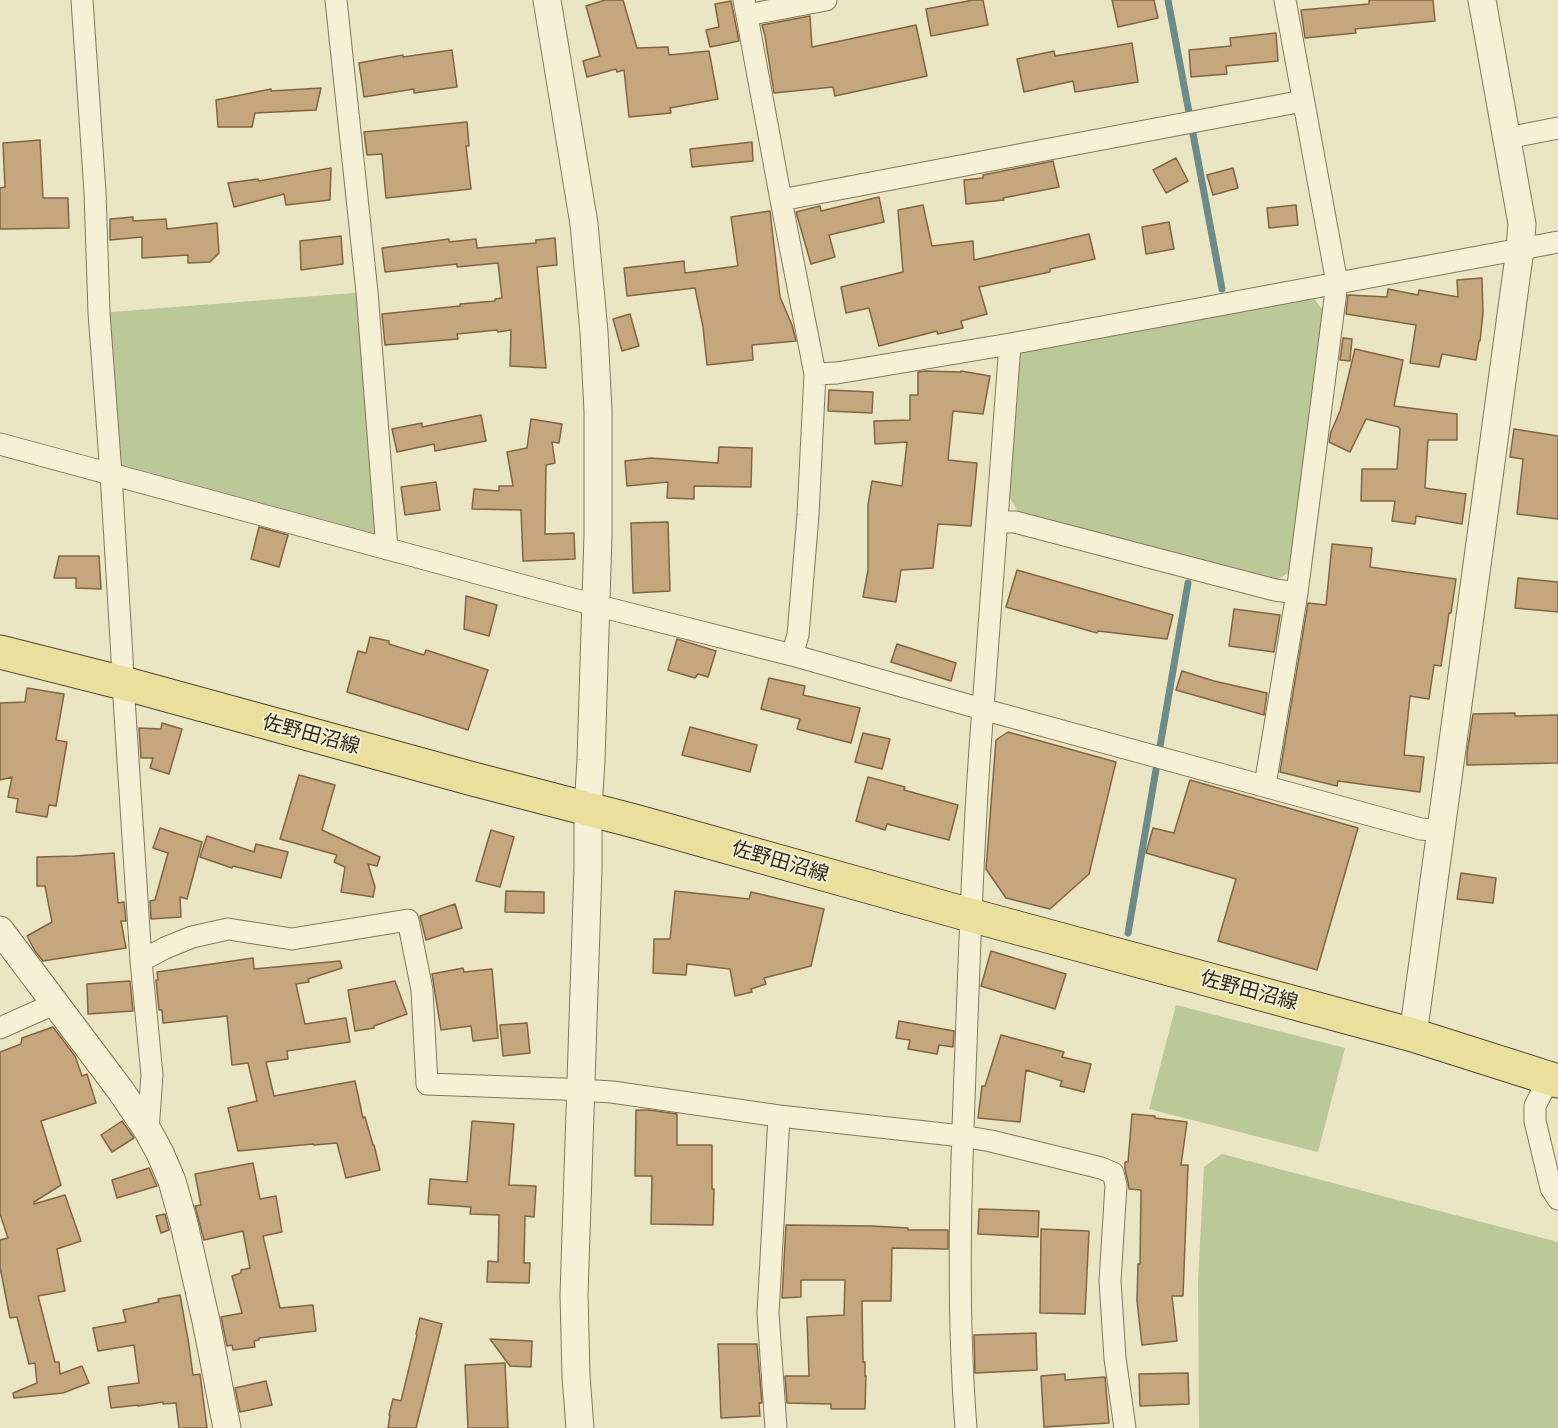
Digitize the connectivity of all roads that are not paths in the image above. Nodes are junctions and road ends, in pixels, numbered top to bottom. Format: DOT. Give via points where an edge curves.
graph roads {
  1 [pos="82,0"];
  2 [pos="336,0"];
  3 [pos="547,0"];
  4 [pos="826,0"];
  5 [pos="1285,0"];
  6 [pos="1482,0"];
  7 [pos="746,8"];
  8 [pos="1303,101"];
  9 [pos="1558,128"];
  10 [pos="1507,138"];
  11 [pos="781,200"];
  12 [pos="1558,242"];
  13 [pos="1520,249"];
  14 [pos="1337,284"];
  15 [pos="1010,344"];
  16 [pos="815,374"];
  17 [pos="0,444"];
  18 [pos="111,474"];
  19 [pos="998,522"];
  20 [pos="387,549"];
  21 [pos="1297,593"];
  22 [pos="595,604"];
  23 [pos="0,652"];
  24 [pos="792,655"];
  25 [pos="123,683"];
  26 [pos="982,709"];
  27 [pos="1265,785"];
  28 [pos="588,808"];
  29 [pos="1442,831"];
  30 [pos="970,915"];
  31 [pos="0,930"];
  32 [pos="141,961"];
  33 [pos="54,1004"];
  34 [pos="0,1028"];
  35 [pos="1413,1035"];
  36 [pos="1553,1079"];
  37 [pos="581,1090"];
  38 [pos="779,1116"];
  39 [pos="148,1131"];
  40 [pos="962,1136"];
  41 [pos="1558,1199"];
  42 [pos="227,1428"];
  43 [pos="580,1428"];
  44 [pos="776,1428"];
  45 [pos="966,1428"];
  46 [pos="1125,1428"];
  1 -- 18 [label="street"];
  2 -- 20 [label="street" via="367,291"];
  3 -- 22 [label="street" via="584,224 594,332 598,411"];
  4 -- 7 [label="street"];
  5 -- 8 [label="street"];
  6 -- 10 [label="street"];
  7 -- 11 [label="street"];
  8 -- 11 [label="street"];
  8 -- 14 [label="street"];
  9 -- 10 [label="street"];
  10 -- 13 [label="street" via="1522,224"];
  11 -- 16 [label="street"];
  12 -- 13 [label="street"];
  13 -- 14 [label="street"];
  13 -- 29 [label="street"];
  14 -- 15 [label="street"];
  14 -- 21 [label="street"];
  15 -- 16 [label="street"];
  15 -- 19 [label="street"];
  16 -- 24 [label="street" via="798,635"];
  17 -- 18 [label="street"];
  18 -- 20 [label="street"];
  18 -- 25 [label="street"];
  19 -- 21 [label="street" via="1015,522"];
  19 -- 26 [label="street"];
  20 -- 22 [label="street"];
  21 -- 27 [label="street"];
  22 -- 24 [label="street"];
  22 -- 28 [label="street"];
  23 -- 25 [label="main road, 佐野田沼線"];
  24 -- 26 [label="street"];
  25 -- 28 [label="main road, 佐野田沼線"];
  25 -- 32 [label="street"];
  26 -- 27 [label="street"];
  26 -- 30 [label="street"];
  27 -- 29 [label="street" via="1421,829"];
  28 -- 30 [label="main road, 佐野田沼線"];
  28 -- 37 [label="street"];
  29 -- 35 [label="street"];
  30 -- 35 [label="main road, 佐野田沼線"];
  30 -- 40 [label="street"];
  31 -- 33 [label="street"];
  32 -- 37 [label="street" via="192,938 228,929 292,939 408,920 422,990 427,1084"];
  32 -- 39 [label="street" via="152,1075"];
  33 -- 34 [label="street"];
  33 -- 39 [label="street"];
  35 -- 36 [label="main road, 佐野田沼線"];
  36 -- 41 [label="street" via="1535,1106 1535,1121 1551,1188"];
  37 -- 38 [label="street"];
  37 -- 43 [label="street" via="574,1295"];
  38 -- 40 [label="street"];
  38 -- 44 [label="street" via="768,1312"];
  39 -- 42 [label="street" via="172,1181 184,1224"];
  40 -- 45 [label="street" via="960,1284"];
  40 -- 46 [label="street" via="1113,1173 1116,1185 1110,1281"];
}
